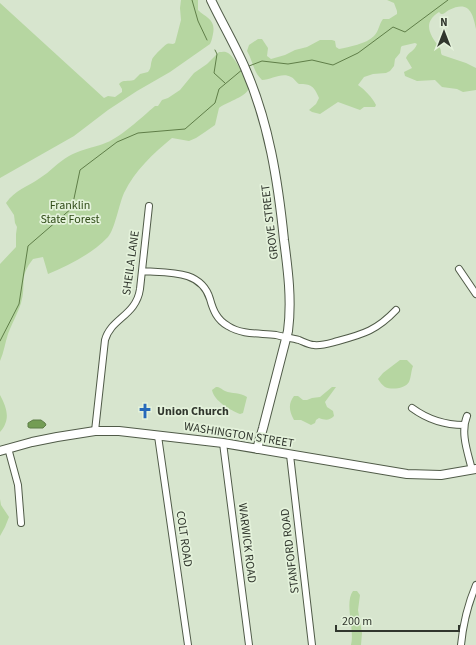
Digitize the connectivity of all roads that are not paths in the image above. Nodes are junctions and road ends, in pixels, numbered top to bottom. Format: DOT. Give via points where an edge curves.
graph roads {
  1 [pos="211,0"];
  2 [pos="149,206"];
  3 [pos="459,269"];
  4 [pos="142,271"];
  5 [pos="476,294"];
  6 [pos="396,310"];
  7 [pos="286,338"];
  8 [pos="412,408"];
  9 [pos="467,416"];
  10 [pos="464,425"];
  11 [pos="95,431"];
  12 [pos="158,436"];
  13 [pos="223,443"];
  14 [pos="257,449"];
  15 [pos="4,450"];
  16 [pos="290,455"];
  17 [pos="474,469"];
  18 [pos="21,523"];
  19 [pos="476,585"];
  20 [pos="188,645"];
  21 [pos="249,645"];
  22 [pos="312,645"];
  23 [pos="461,645"];
  1 -- 7 [label="main road, GROVE STREET" via="245,68 269,140 278,186 289,294"];
  2 -- 4 [label="street, SHEILA LANE"];
  3 -- 5 [label="street"];
  4 -- 7 [label="street" via="194,278 205,288 216,315 227,325 240,331"];
  4 -- 11 [label="street, SHEILA LANE" via="137,302 113,325 106,337"];
  6 -- 7 [label="street" via="382,324 371,330 326,344 314,346"];
  7 -- 14 [label="main road, GROVE STREET"];
  8 -- 10 [label="street" via="440,422"];
  9 -- 10 [label="street"];
  10 -- 17 [label="street"];
  11 -- 12 [label="main road, WASHINGTON STREET"];
  11 -- 15 [label="main road, WASHINGTON STREET" via="32,442"];
  12 -- 13 [label="main road, WASHINGTON STREET"];
  12 -- 20 [label="street, COLT ROAD"];
  13 -- 14 [label="main road, WASHINGTON STREET"];
  13 -- 21 [label="street, WARWICK ROAD"];
  14 -- 16 [label="main road, WASHINGTON STREET"];
  15 -- 18 [label="street" via="18,485"];
  16 -- 17 [label="main road, WASHINGTON STREET" via="416,475 441,475"];
  16 -- 22 [label="street, STANFORD ROAD"];
  19 -- 23 [label="street" via="467,612"];
}
